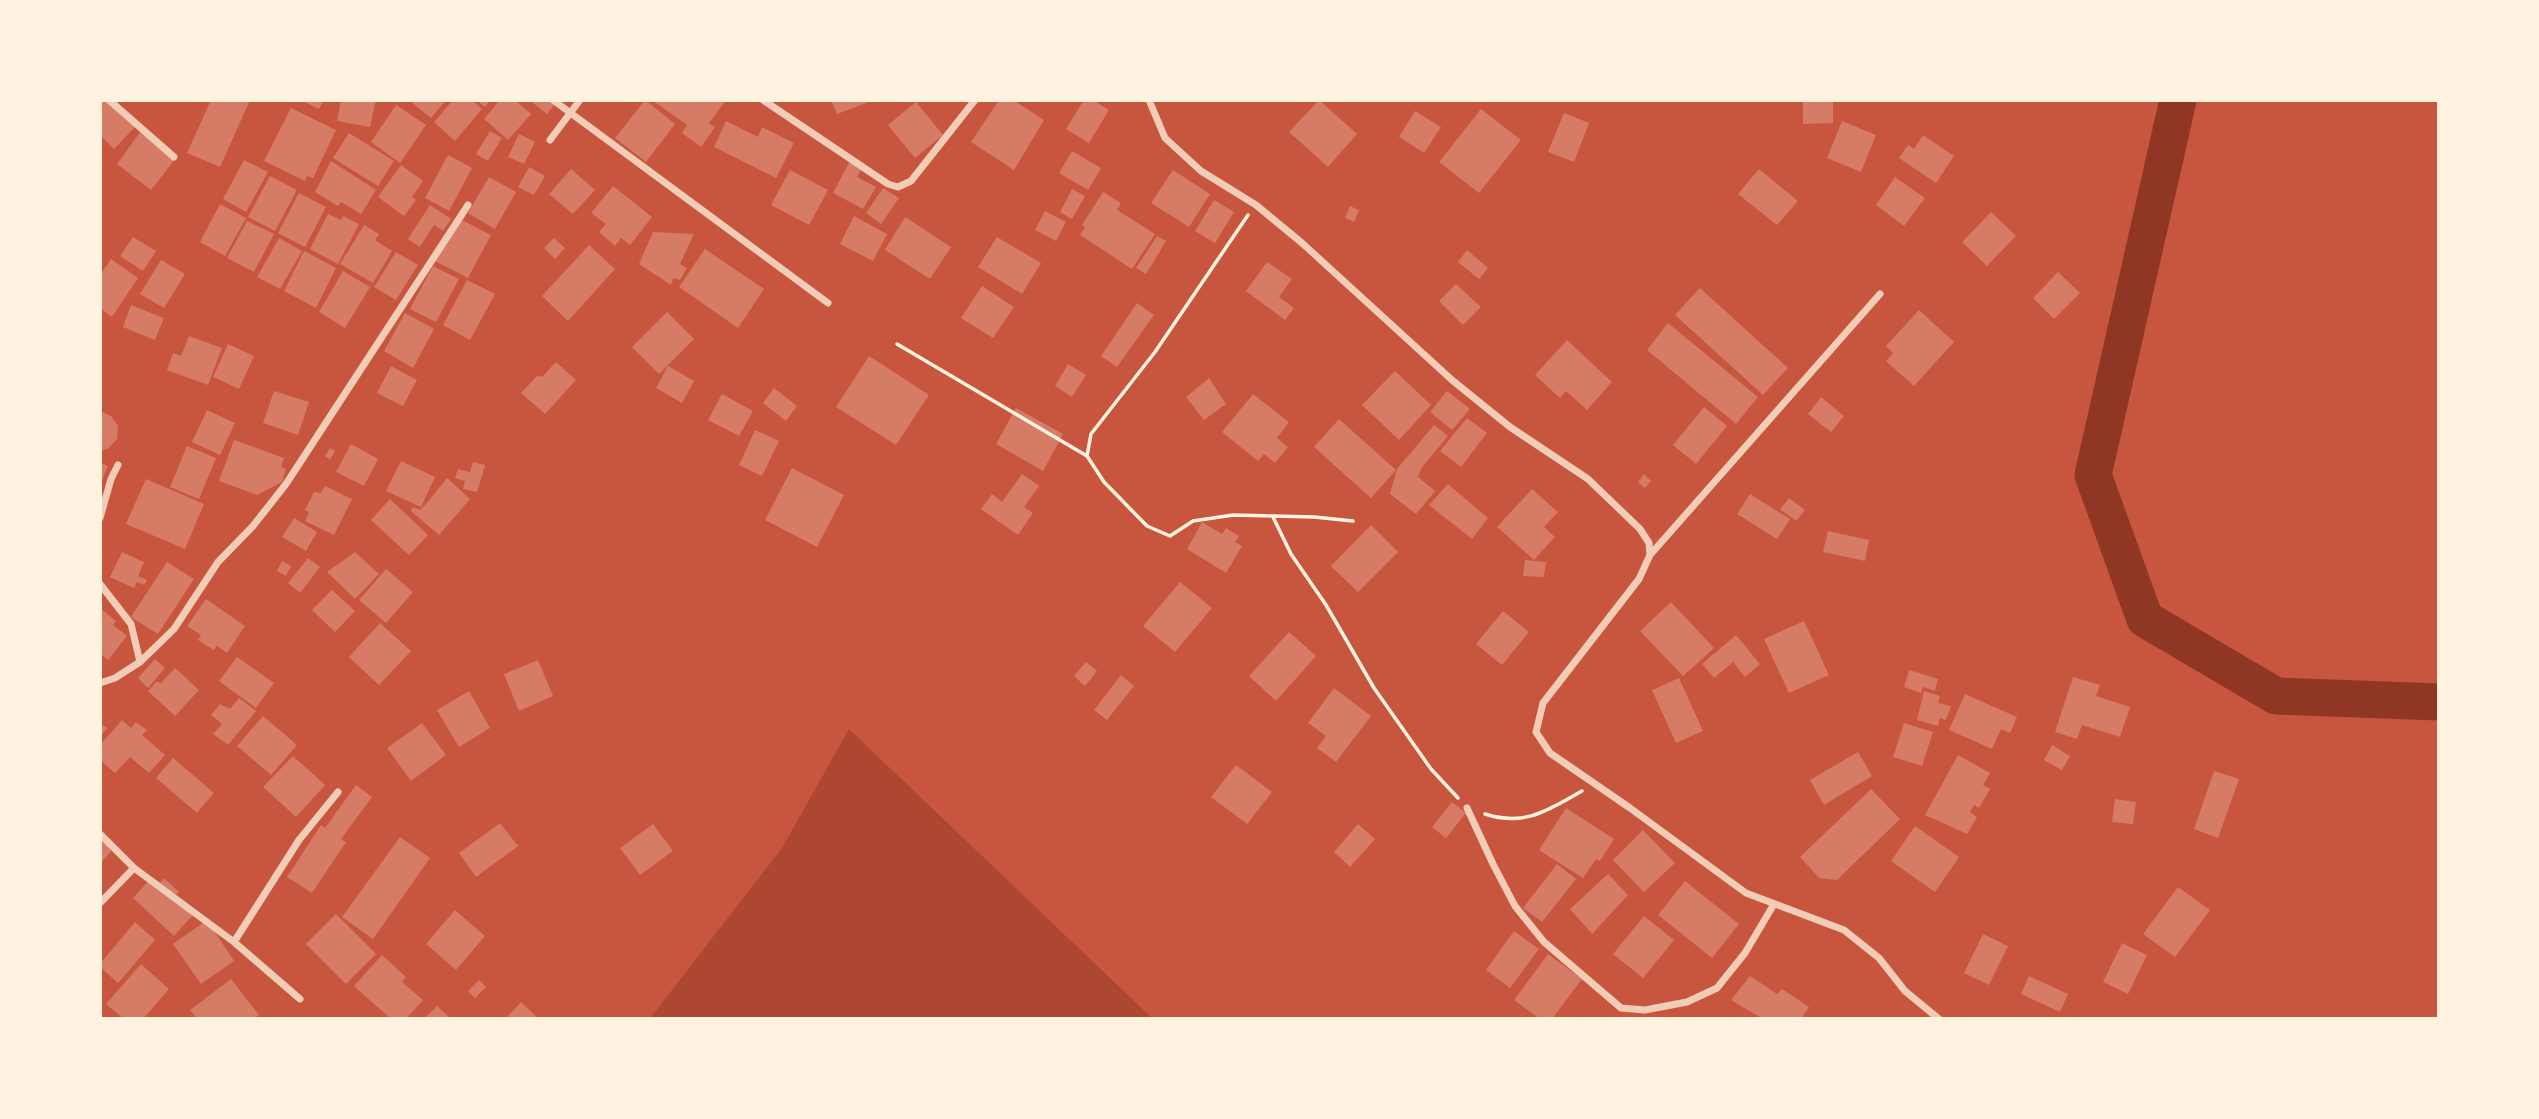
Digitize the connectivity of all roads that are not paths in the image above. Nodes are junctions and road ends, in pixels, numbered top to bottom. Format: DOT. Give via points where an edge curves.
graph roads {
  1 [pos="109,100"];
  2 [pos="553,100"];
  3 [pos="580,100"];
  4 [pos="763,100"];
  5 [pos="1149,100"];
  6 [pos="972,101"];
  7 [pos="571,113"];
  8 [pos="550,140"];
  9 [pos="174,157"];
  10 [pos="468,205"];
  11 [pos="1880,294"];
  12 [pos="828,303"];
  13 [pos="118,465"];
  14 [pos="100,518"];
  15 [pos="1650,555"];
  16 [pos="100,584"];
  17 [pos="140,662"];
  18 [pos="100,684"];
  19 [pos="338,792"];
  20 [pos="1467,807"];
  21 [pos="100,834"];
  22 [pos="134,868"];
  23 [pos="100,903"];
  24 [pos="1774,904"];
  25 [pos="234,942"];
  26 [pos="300,999"];
  27 [pos="1939,1019"];
  1 -- 9 [label="street"];
  2 -- 7 [label="street"];
  3 -- 7 [label="street"];
  4 -- 6 [label="street" via="898,187 911,181"];
  5 -- 15 [label="street" via="1165,138 1201,171 1255,205 1302,243 1510,427 1588,480 1640,529 1649,542"];
  7 -- 8 [label="street"];
  7 -- 12 [label="street"];
  10 -- 17 [label="street" via="286,484 218,562 174,629"];
  11 -- 15 [label="street"];
  13 -- 14 [label="street"];
  15 -- 24 [label="street" via="1639,579 1543,703 1536,732 1550,753 1746,893"];
  16 -- 17 [label="street" via="131,624"];
  17 -- 18 [label="street"];
  19 -- 25 [label="street" via="299,840"];
  20 -- 24 [label="street" via="1515,906 1544,942 1621,1008 1645,1010 1686,1002 1717,988 1745,953"];
  21 -- 22 [label="street"];
  22 -- 23 [label="street"];
  22 -- 25 [label="street"];
  24 -- 27 [label="street" via="1844,930"];
  25 -- 26 [label="street"];
}
